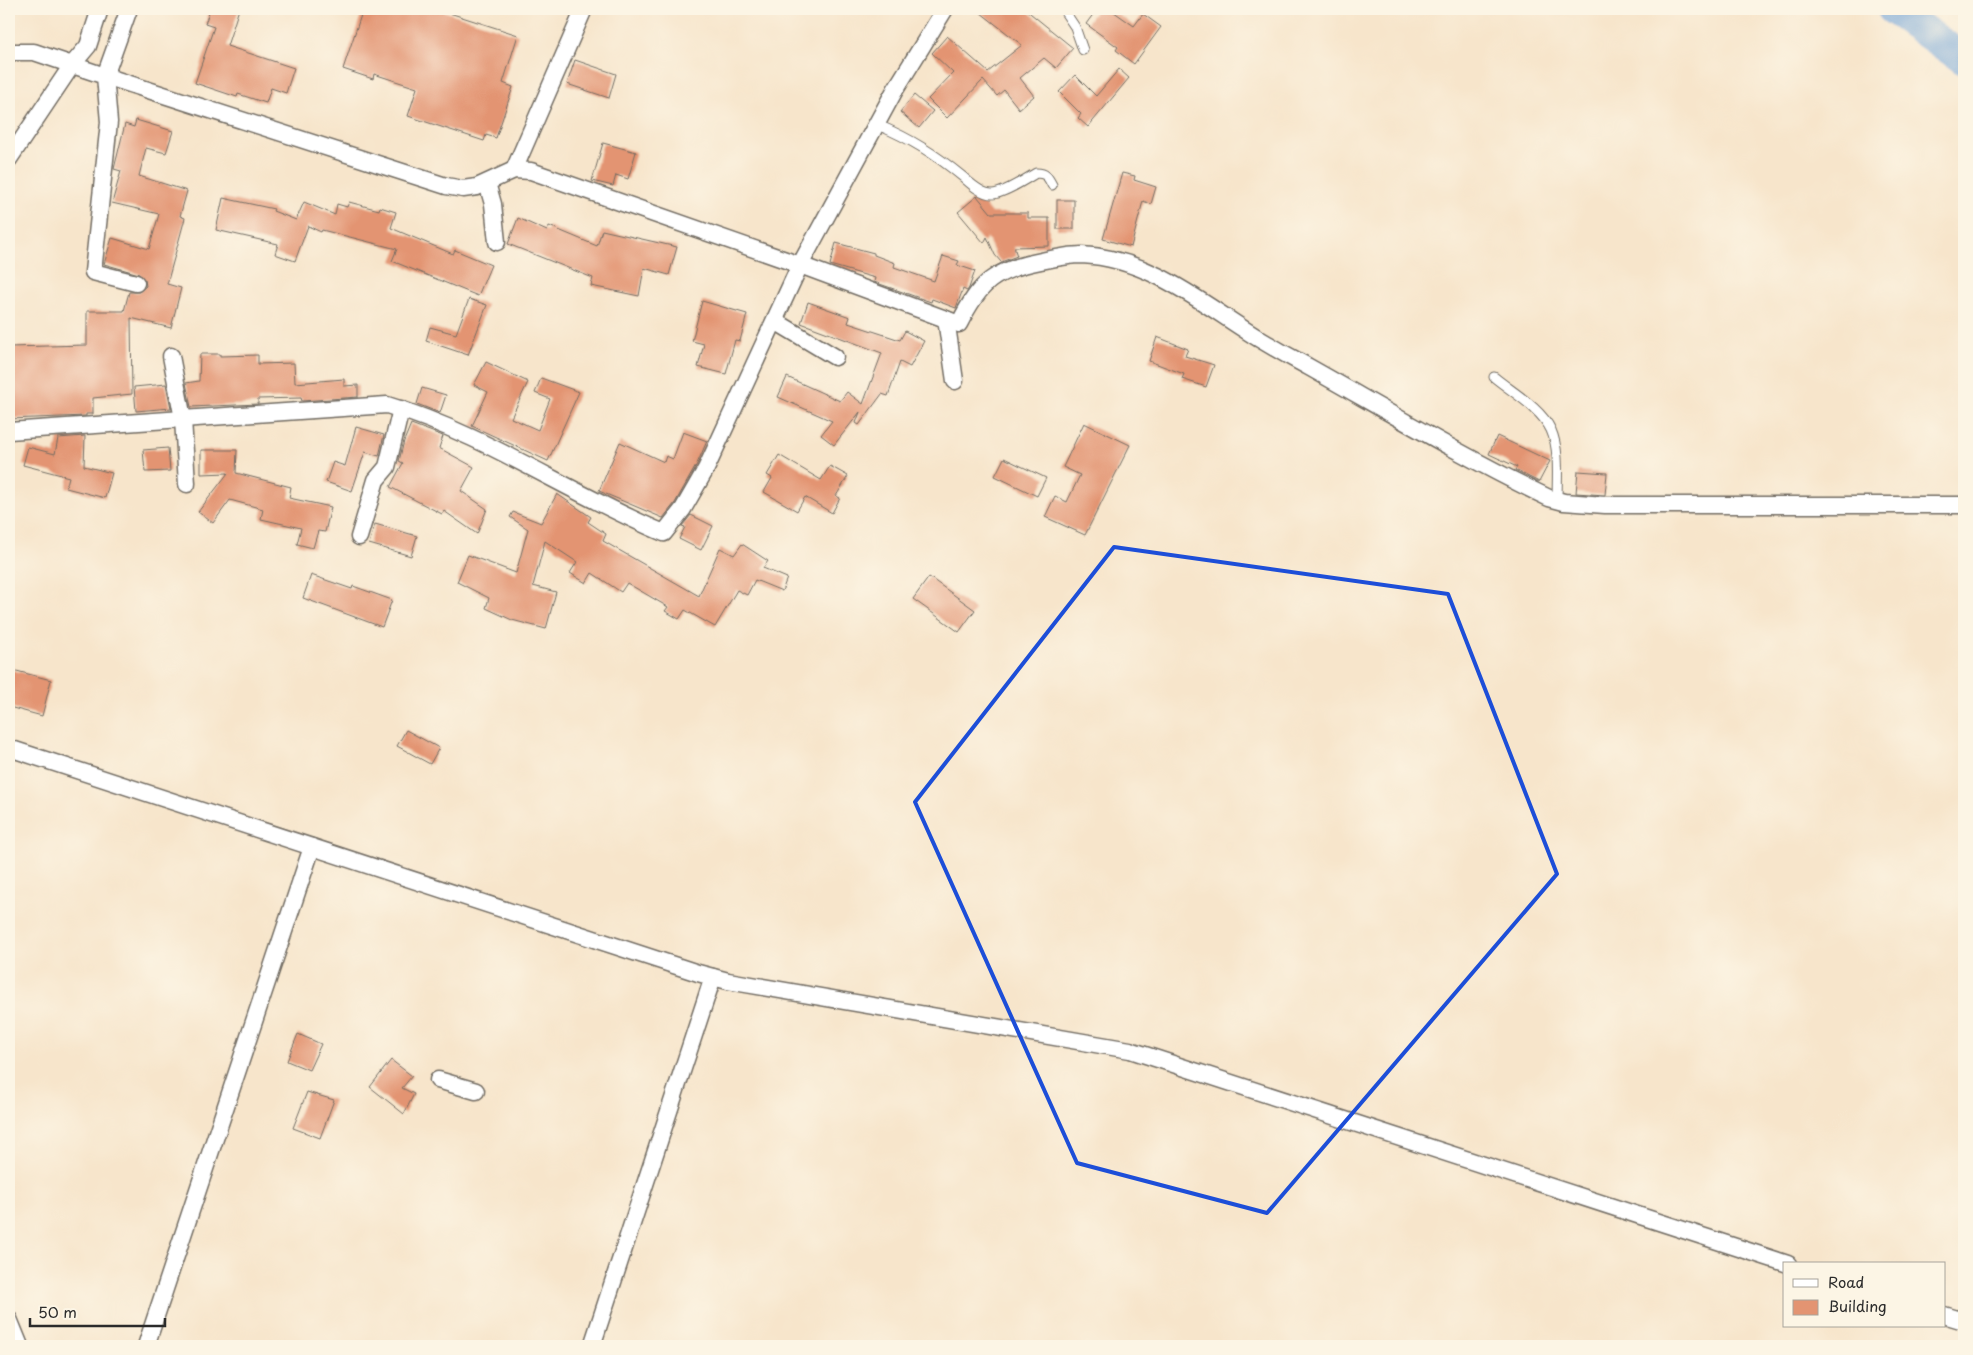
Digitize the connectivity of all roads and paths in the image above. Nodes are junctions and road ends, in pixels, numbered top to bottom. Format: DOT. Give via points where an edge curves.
graph roads {
  1 [pos="100,9"];
  2 [pos="129,9"];
  3 [pos="584,9"];
  4 [pos="945,9"];
  5 [pos="1063,9"];
  6 [pos="1083,50"];
  7 [pos="9,52"];
  8 [pos="72,64"];
  9 [pos="105,76"];
  10 [pos="878,125"];
  11 [pos="9,159"];
  12 [pos="514,170"];
  13 [pos="487,182"];
  14 [pos="1052,185"];
  15 [pos="497,242"];
  16 [pos="800,265"];
  17 [pos="136,283"];
  18 [pos="946,319"];
  19 [pos="775,321"];
  20 [pos="171,356"];
  21 [pos="835,357"];
  22 [pos="1494,377"];
  23 [pos="955,381"];
  24 [pos="402,409"];
  25 [pos="183,419"];
  26 [pos="9,431"];
  27 [pos="187,484"];
  28 [pos="1556,500"];
  29 [pos="1964,505"];
  30 [pos="359,537"];
  31 [pos="9,748"];
  32 [pos="312,847"];
  33 [pos="713,977"];
  34 [pos="438,1080"];
  35 [pos="476,1091"];
  36 [pos="1783,1262"];
  37 [pos="1946,1316"];
  38 [pos="9,1319"];
  39 [pos="1964,1321"];
  40 [pos="20,1346"];
  41 [pos="146,1346"];
  42 [pos="592,1346"];
  1 -- 8 [label="street" via="88,46"];
  2 -- 9 [label="street"];
  3 -- 12 [label="street"];
  4 -- 10 [label="street"];
  5 -- 6 [label="lane"];
  7 -- 8 [label="street" via="34,52"];
  8 -- 9 [label="street"];
  8 -- 11 [label="street"];
  9 -- 13 [label="street" via="446,186 463,190"];
  9 -- 17 [label="street" via="109,122 93,272"];
  10 -- 14 [label="lane" via="934,153 986,193 1001,191 1036,173 1048,176"];
  10 -- 16 [label="street"];
  12 -- 13 [label="street"];
  12 -- 16 [label="street" via="531,171"];
  13 -- 15 [label="street"];
  16 -- 18 [label="street"];
  16 -- 19 [label="street"];
  18 -- 23 [label="street"];
  18 -- 28 [label="street" via="959,324 973,296 985,284 1016,267 1061,257 1083,256 1131,265 1176,286 1301,363 1527,488"];
  19 -- 21 [label="street"];
  19 -- 24 [label="street" via="706,469 683,509 664,533 496,449"];
  20 -- 25 [label="street"];
  22 -- 28 [label="lane" via="1538,413 1551,429 1556,460"];
  24 -- 25 [label="street" via="387,405"];
  24 -- 30 [label="street" via="387,467 376,480"];
  25 -- 26 [label="street"];
  25 -- 27 [label="street"];
  28 -- 29 [label="street" via="1605,505"];
  31 -- 32 [label="street"];
  32 -- 33 [label="street"];
  32 -- 41 [label="street"];
  33 -- 36 [label="street" via="1130,1050"];
  33 -- 42 [label="street"];
  34 -- 35 [label="street"];
  37 -- 39 [label="street"];
  38 -- 40 [label="street"];
}
